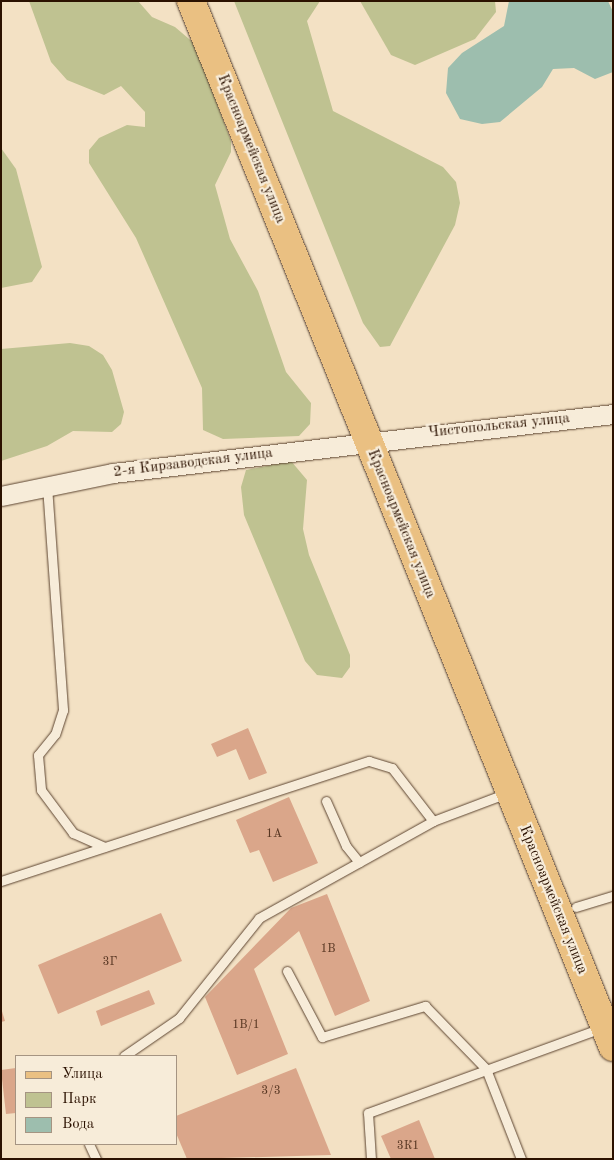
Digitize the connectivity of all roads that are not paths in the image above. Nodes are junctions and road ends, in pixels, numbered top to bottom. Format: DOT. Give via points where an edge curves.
graph roads {
  1 [pos="192,1"];
  2 [pos="211,1"];
  3 [pos="613,414"];
  4 [pos="377,439"];
  5 [pos="46,486"];
  6 [pos="1,496"];
  7 [pos="510,792"];
  8 [pos="326,801"];
  9 [pos="433,821"];
  10 [pos="104,847"];
  11 [pos="359,862"];
  12 [pos="1,881"];
  13 [pos="613,896"];
  14 [pos="576,907"];
  15 [pos="287,971"];
  16 [pos="613,998"];
  17 [pos="609,1037"];
  18 [pos="125,1055"];
  19 [pos="486,1069"];
  20 [pos="89,1145"];
  21 [pos="96,1159"];
  22 [pos="371,1159"];
  23 [pos="521,1159"];
  1 -- 4 [label="main road, Красноармейская улица"];
  2 -- 4 [label="main road, Красноармейская улица"];
  3 -- 4 [label="street, Чистопольская улица"];
  4 -- 5 [label="street, 2-я Кирзаводская улица" via="113,472"];
  4 -- 7 [label="main road, Красноармейская улица"];
  4 -- 14 [label="main road, Красноармейская улица"];
  5 -- 6 [label="street, 2-я Кирзаводская улица"];
  5 -- 10 [label="lane" via="63,710 55,734 38,755 41,790 73,833"];
  7 -- 9 [label="lane"];
  7 -- 17 [label="main road, Красноармейская улица"];
  8 -- 11 [label="lane" via="346,846"];
  9 -- 10 [label="lane" via="392,768 369,762"];
  9 -- 11 [label="lane"];
  10 -- 12 [label="lane"];
  11 -- 18 [label="lane" via="259,918 179,1018"];
  13 -- 14 [label="lane"];
  14 -- 16 [label="main road, Красноармейская улица"];
  15 -- 19 [label="lane" via="322,1036 425,1006"];
  17 -- 19 [label="lane"];
  19 -- 22 [label="lane" via="368,1113"];
  19 -- 23 [label="lane"];
  20 -- 21 [label="lane"];
}
